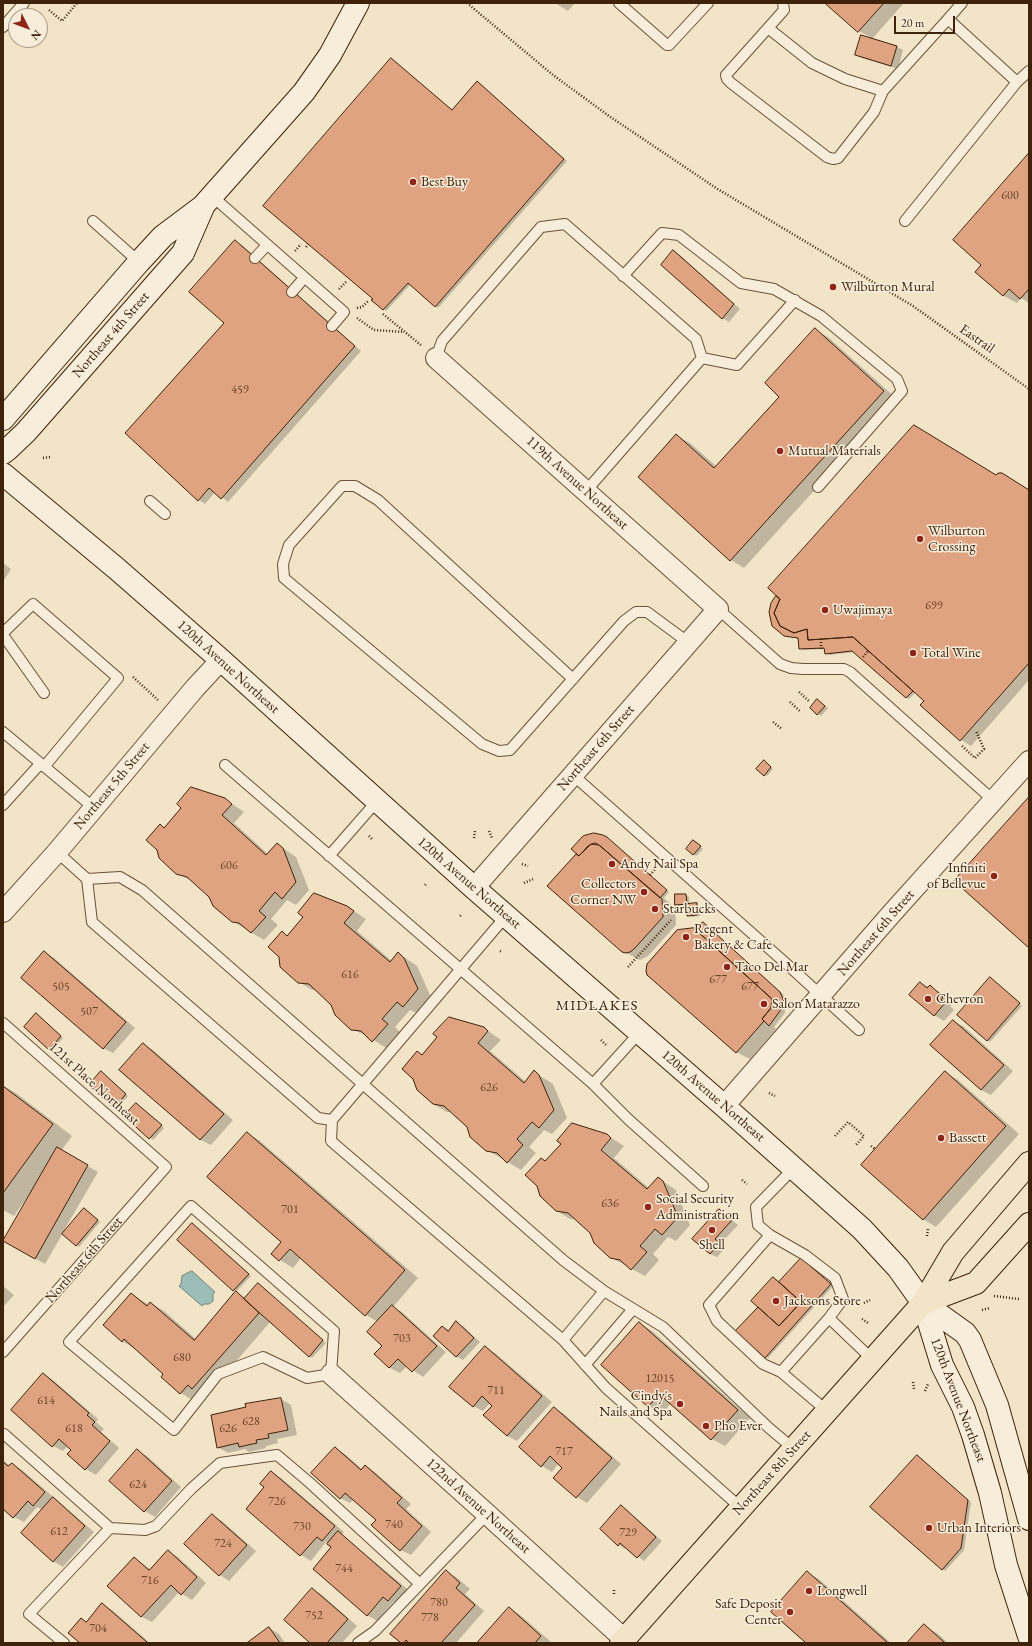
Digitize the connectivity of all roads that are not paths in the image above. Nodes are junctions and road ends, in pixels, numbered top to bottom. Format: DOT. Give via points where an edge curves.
graph roads {
  1 [pos="24,3"];
  2 [pos="358,3"];
  3 [pos="619,3"];
  4 [pos="708,3"];
  5 [pos="782,3"];
  6 [pos="962,3"];
  7 [pos="948,19"];
  8 [pos="3,27"];
  9 [pos="768,28"];
  10 [pos="1029,71"];
  11 [pos="1017,82"];
  12 [pos="883,91"];
  13 [pos="208,201"];
  14 [pos="94,221"];
  15 [pos="905,221"];
  16 [pos="267,245"];
  17 [pos="255,258"];
  18 [pos="139,262"];
  19 [pos="623,276"];
  20 [pos="304,278"];
  21 [pos="292,292"];
  22 [pos="794,300"];
  23 [pos="332,326"];
  24 [pos="436,358"];
  25 [pos="702,358"];
  26 [pos="3,419"];
  27 [pos="3,453"];
  28 [pos="3,474"];
  29 [pos="818,487"];
  30 [pos="586,491"];
  31 [pos="150,501"];
  32 [pos="165,514"];
  33 [pos="718,609"];
  34 [pos="3,634"];
  35 [pos="689,643"];
  36 [pos="221,660"];
  37 [pos="573,678"];
  38 [pos="44,693"];
  39 [pos="3,732"];
  40 [pos="1029,761"];
  41 [pos="42,765"];
  42 [pos="225,765"];
  43 [pos="573,775"];
  44 [pos="993,800"];
  45 [pos="377,801"];
  46 [pos="3,806"];
  47 [pos="94,808"];
  48 [pos="57,852"];
  49 [pos="329,856"];
  50 [pos="87,878"];
  51 [pos="474,888"];
  52 [pos="3,912"];
  53 [pos="506,916"];
  54 [pos="460,970"];
  55 [pos="821,996"];
  56 [pos="3,1023"];
  57 [pos="859,1030"];
  58 [pos="640,1032"];
  59 [pos="593,1084"];
  60 [pos="362,1085"];
  61 [pos="724,1106"];
  62 [pos="332,1120"];
  63 [pos="1029,1163"];
  64 [pos="166,1167"];
  65 [pos="794,1168"];
  66 [pos="703,1186"];
  67 [pos="1029,1224"];
  68 [pos="770,1236"];
  69 [pos="604,1291"];
  70 [pos="923,1303"];
  71 [pos="633,1309"];
  72 [pos="830,1318"];
  73 [pos="562,1340"];
  74 [pos="3,1352"];
  75 [pos="873,1360"];
  76 [pos="585,1365"];
  77 [pos="781,1372"];
  78 [pos="330,1374"];
  79 [pos="827,1411"];
  80 [pos="4,1434"];
  81 [pos="794,1449"];
  82 [pos="1023,1472"];
  83 [pos="741,1508"];
  84 [pos="487,1514"];
  85 [pos="1029,1519"];
  86 [pos="110,1528"];
  87 [pos="420,1584"];
  88 [pos="1029,1636"];
  89 [pos="623,1641"];
  90 [pos="64,1643"];
  91 [pos="358,1643"];
  1 -- 8 [label="lane"];
  2 -- 13 [label="main road, Northeast 4th Street" via="330,55 304,92"];
  3 -- 4 [label="lane" via="667,45"];
  5 -- 9 [label="lane" via="784,10"];
  6 -- 7 [label="lane"];
  7 -- 11 [label="lane"];
  7 -- 12 [label="lane"];
  9 -- 12 [label="lane" via="812,63 845,79"];
  9 -- 12 [label="lane" via="726,75 727,80 827,157 838,158 874,112"];
  10 -- 11 [label="lane"];
  11 -- 15 [label="lane"];
  13 -- 16 [label="lane"];
  13 -- 18 [label="main road, Northeast 4th Street" via="163,236"];
  13 -- 27 [label="main road, Northeast 4th Street" via="183,253 26,432"];
  14 -- 18 [label="lane"];
  16 -- 17 [label="lane"];
  16 -- 20 [label="lane"];
  18 -- 26 [label="main road, Northeast 4th Street"];
  19 -- 22 [label="lane" via="662,233 679,235 741,283 774,289"];
  19 -- 24 [label="lane" via="564,224 541,227 442,341"];
  19 -- 25 [label="lane" via="696,339"];
  20 -- 21 [label="lane"];
  20 -- 23 [label="lane" via="344,312"];
  22 -- 25 [label="lane" via="737,365"];
  22 -- 29 [label="lane" via="821,316 897,379 902,391"];
  24 -- 30 [label="street, 119th Avenue Northeast"];
  25 -- 30 [label="lane"];
  28 -- 36 [label="main road, 120th Avenue Northeast"];
  30 -- 33 [label="street, 119th Avenue Northeast"];
  31 -- 32 [label="lane"];
  33 -- 35 [label="street, Northeast 6th Street"];
  33 -- 44 [label="lane" via="780,664 791,668 844,669 850,672"];
  34 -- 38 [label="lane"];
  34 -- 41 [label="lane" via="33,604 118,678"];
  35 -- 37 [label="lane" via="647,612 636,612 624,621"];
  35 -- 43 [label="street, Northeast 6th Street"];
  36 -- 45 [label="main road, 120th Avenue Northeast"];
  36 -- 47 [label="street, Northeast 5th Street"];
  37 -- 37 [label="lane" via="510,750 499,751 482,744 284,578 282,564 289,545 342,486 355,486 378,500"];
  39 -- 41 [label="lane"];
  40 -- 44 [label="street, Northeast 6th Street"];
  41 -- 46 [label="lane"];
  41 -- 47 [label="lane"];
  42 -- 49 [label="lane"];
  43 -- 51 [label="street, Northeast 6th Street"];
  43 -- 55 [label="lane"];
  44 -- 55 [label="street, Northeast 6th Street"];
  45 -- 49 [label="lane"];
  45 -- 51 [label="main road, 120th Avenue Northeast"];
  47 -- 48 [label="street, Northeast 5th Street"];
  48 -- 50 [label="lane"];
  48 -- 52 [label="street, Northeast 5th Street"];
  49 -- 54 [label="lane"];
  50 -- 60 [label="lane" via="120,877 142,890"];
  50 -- 62 [label="lane" via="92,922 318,1118"];
  51 -- 53 [label="main road, 120th Avenue Northeast"];
  53 -- 54 [label="lane"];
  53 -- 58 [label="main road, 120th Avenue Northeast"];
  54 -- 59 [label="lane"];
  54 -- 60 [label="lane"];
  55 -- 57 [label="lane"];
  55 -- 61 [label="street, Northeast 6th Street"];
  56 -- 64 [label="lane, 121st Place Northeast"];
  58 -- 59 [label="lane"];
  58 -- 61 [label="main road, 120th Avenue Northeast"];
  59 -- 66 [label="lane"];
  60 -- 62 [label="lane"];
  60 -- 69 [label="lane" via="563,1260"];
  61 -- 65 [label="main road, 120th Avenue Northeast"];
  62 -- 73 [label="lane" via="331,1141"];
  63 -- 70 [label="main road, Northeast 8th Street" via="953,1252"];
  64 -- 74 [label="lane, Northeast 6th Street"];
  65 -- 68 [label="lane" via="756,1207 758,1225"];
  65 -- 70 [label="main road, 120th Avenue Northeast" via="862,1229 898,1268"];
  67 -- 70 [label="main road, Northeast 8th Street" via="976,1283"];
  68 -- 72 [label="lane" via="805,1255 835,1278 843,1299"];
  68 -- 77 [label="lane" via="709,1306 717,1321 764,1364"];
  69 -- 71 [label="lane"];
  69 -- 73 [label="lane"];
  70 -- 75 [label="main road, Northeast 8th Street"];
  70 -- 82 [label="main road, 120th Avenue Northeast" via="965,1333 970,1340"];
  70 -- 88 [label="main road, 120th Avenue Northeast" via="942,1365 963,1407 973,1435 990,1493 1006,1565"];
  71 -- 76 [label="lane"];
  71 -- 81 [label="lane" via="663,1327"];
  72 -- 75 [label="lane"];
  72 -- 77 [label="lane"];
  73 -- 76 [label="lane"];
  75 -- 79 [label="main road, Northeast 8th Street"];
  76 -- 83 [label="lane" via="606,1388"];
  77 -- 79 [label="lane"];
  78 -- 78 [label="lane" via="334,1331 190,1206 69,1342 174,1430 218,1374 263,1357 307,1378"];
  78 -- 84 [label="street, 122nd Avenue Northeast"];
  79 -- 81 [label="main road, Northeast 8th Street"];
  80 -- 86 [label="lane"];
  81 -- 83 [label="main road, Northeast 8th Street"];
  82 -- 85 [label="main road, 120th Avenue Northeast"];
  83 -- 89 [label="main road, Northeast 8th Street"];
  84 -- 87 [label="lane"];
  84 -- 89 [label="street, 122nd Avenue Northeast"];
  86 -- 87 [label="lane" via="145,1530 156,1526 220,1463 277,1455"];
  86 -- 90 [label="lane" via="29,1614"];
  87 -- 91 [label="lane" via="374,1631"];
}
